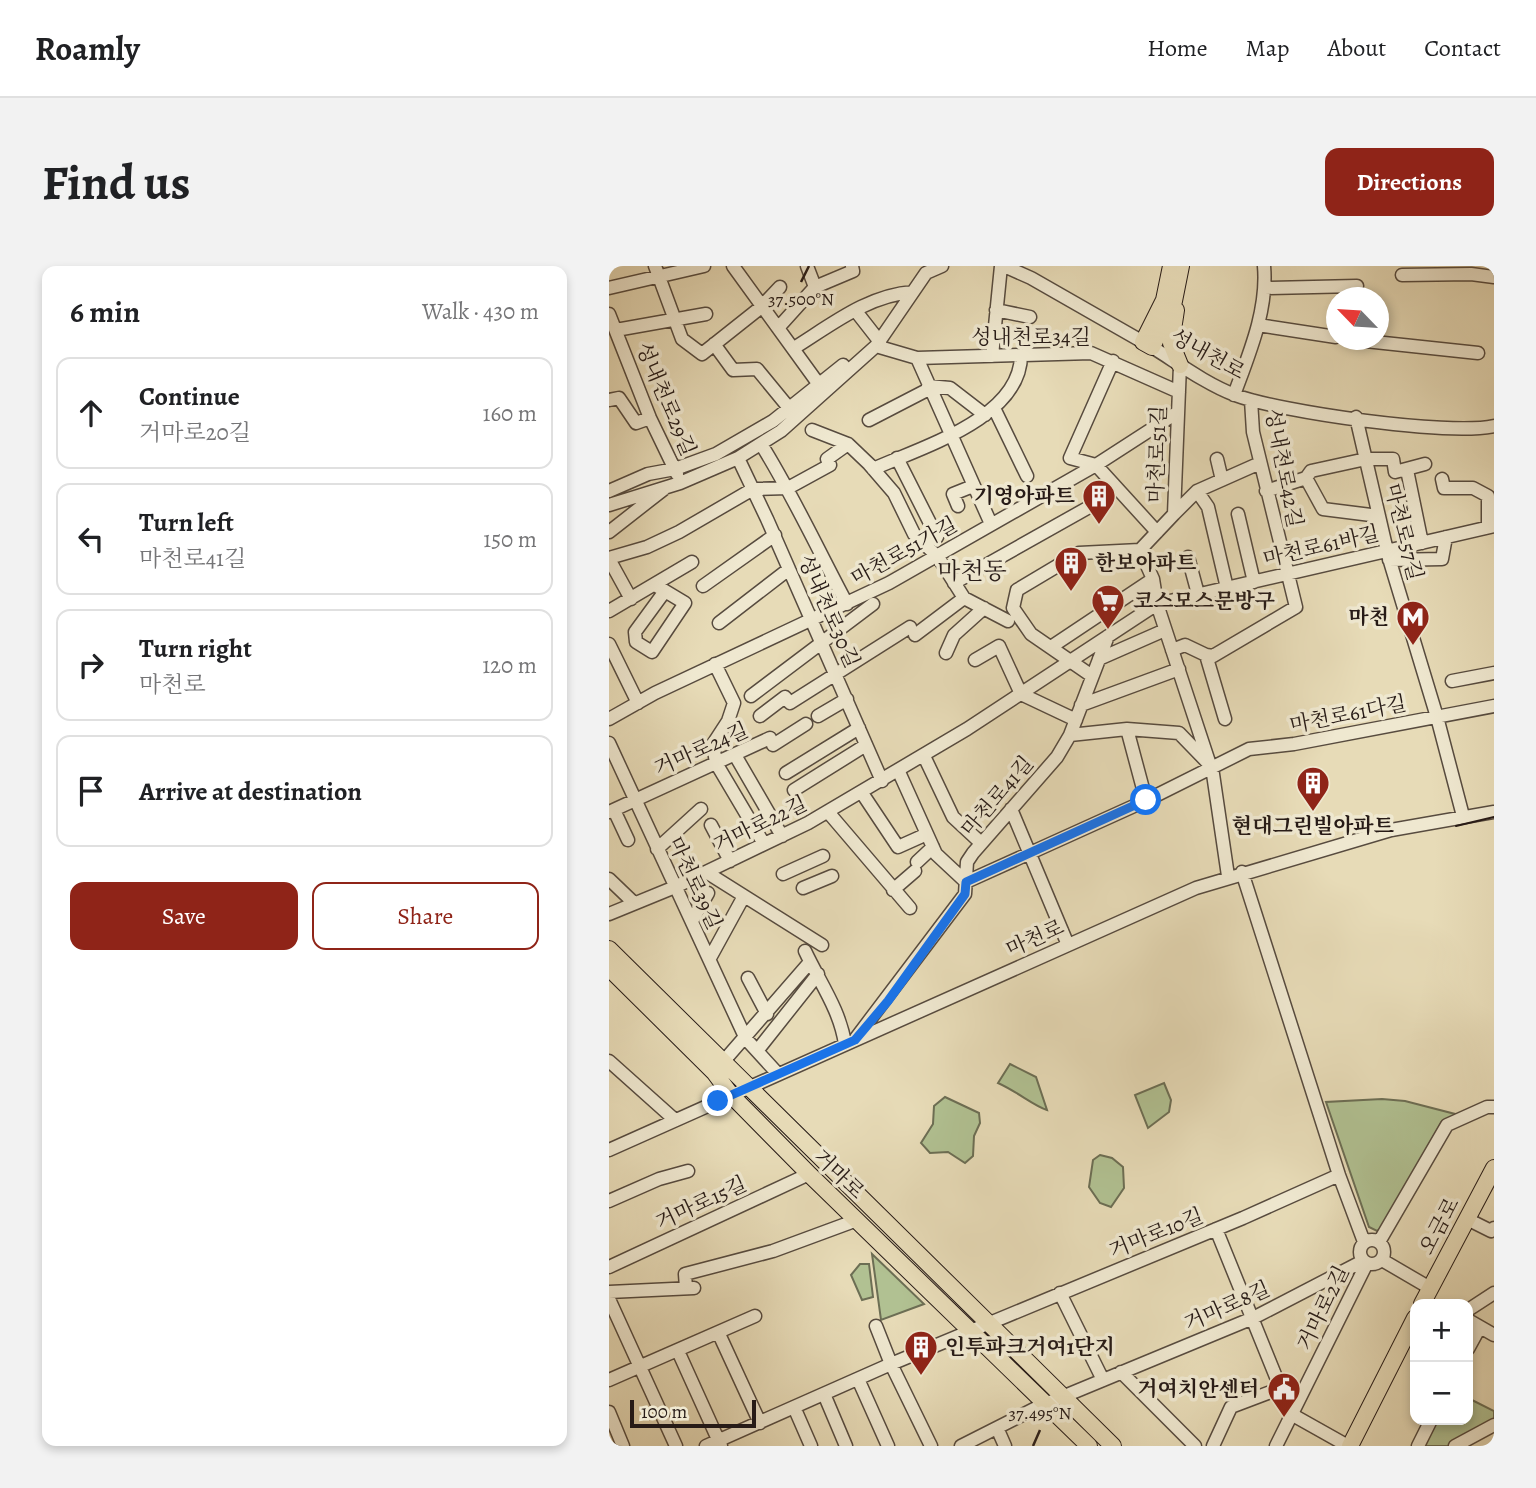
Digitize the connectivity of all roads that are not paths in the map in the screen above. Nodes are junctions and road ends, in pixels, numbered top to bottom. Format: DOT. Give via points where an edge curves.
graph roads {
  1 [pos="704,266"];
  2 [pos="733,266"];
  3 [pos="807,266"];
  4 [pos="852,266"];
  5 [pos="923,266"];
  6 [pos="942,266"];
  7 [pos="1002,266"];
  8 [pos="1171,266"];
  9 [pos="1181,266"];
  10 [pos="1264,266"];
  11 [pos="657,272"];
  12 [pos="1402,275"];
  13 [pos="1494,277"];
  14 [pos="1357,286"];
  15 [pos="781,287"];
  16 [pos="815,287"];
  17 [pos="609,288"];
  18 [pos="1265,288"];
  19 [pos="915,289"];
  20 [pos="1174,301"];
  21 [pos="760,308"];
  22 [pos="855,310"];
  23 [pos="996,310"];
  24 [pos="609,314"];
  25 [pos="706,314"];
  26 [pos="1030,317"];
  27 [pos="674,318"];
  28 [pos="1258,325"];
  29 [pos="778,328"];
  30 [pos="615,330"];
  31 [pos="1326,335"];
  32 [pos="714,344"];
  33 [pos="878,344"];
  34 [pos="1147,344"];
  35 [pos="1389,344"];
  36 [pos="794,348"];
  37 [pos="1478,353"];
  38 [pos="1021,355"];
  39 [pos="992,356"];
  40 [pos="917,358"];
  41 [pos="1113,361"];
  42 [pos="1180,365"];
  43 [pos="820,386"];
  44 [pos="928,387"];
  45 [pos="1179,392"];
  46 [pos="1234,395"];
  47 [pos="609,400"];
  48 [pos="1251,400"];
  49 [pos="789,408"];
  50 [pos="990,411"];
  51 [pos="1178,412"];
  52 [pos="1356,417"];
  53 [pos="650,418"];
  54 [pos="869,420"];
  55 [pos="1494,425"];
  56 [pos="813,430"];
  57 [pos="949,435"];
  58 [pos="761,444"];
  59 [pos="848,444"];
  60 [pos="738,458"];
  61 [pos="897,458"];
  62 [pos="1216,459"];
  63 [pos="1366,460"];
  64 [pos="1260,463"];
  65 [pos="1425,464"];
  66 [pos="1096,466"];
  67 [pos="675,469"];
  68 [pos="873,469"];
  69 [pos="1407,470"];
  70 [pos="1027,476"];
  71 [pos="1306,478"];
  72 [pos="1442,479"];
  73 [pos="1222,480"];
  74 [pos="680,483"];
  75 [pos="973,486"];
  76 [pos="666,487"];
  77 [pos="788,488"];
  78 [pos="753,489"];
  79 [pos="609,491"];
  80 [pos="1197,491"];
  81 [pos="1266,491"];
  82 [pos="609,505"];
  83 [pos="958,506"];
  84 [pos="1091,506"];
  85 [pos="1174,513"];
  86 [pos="1238,514"];
  87 [pos="1379,516"];
  88 [pos="991,524"];
  89 [pos="1491,527"];
  90 [pos="609,532"];
  91 [pos="1157,532"];
  92 [pos="775,535"];
  93 [pos="1446,537"];
  94 [pos="923,543"];
  95 [pos="1422,543"];
  96 [pos="1140,550"];
  97 [pos="1388,556"];
  98 [pos="938,557"];
  99 [pos="1188,557"];
  100 [pos="609,558"];
  101 [pos="692,562"];
  102 [pos="789,569"];
  103 [pos="1287,574"];
  104 [pos="1153,579"];
  105 [pos="1254,582"];
  106 [pos="954,583"];
  107 [pos="703,586"];
  108 [pos="660,587"];
  109 [pos="1227,588"];
  110 [pos="1198,594"];
  111 [pos="964,598"];
  112 [pos="631,599"];
  113 [pos="847,604"];
  114 [pos="873,604"];
  115 [pos="1157,604"];
  116 [pos="984,608"];
  117 [pos="609,611"];
  118 [pos="812,621"];
  119 [pos="1008,621"];
  120 [pos="719,623"];
  121 [pos="1165,630"];
  122 [pos="1108,636"];
  123 [pos="609,644"];
  124 [pos="823,644"];
  125 [pos="1051,647"];
  126 [pos="1172,650"];
  127 [pos="946,653"];
  128 [pos="1206,655"];
  129 [pos="1099,659"];
  130 [pos="975,660"];
  131 [pos="1071,661"];
  132 [pos="715,664"];
  133 [pos="1178,670"];
  134 [pos="835,672"];
  135 [pos="1494,673"];
  136 [pos="1093,676"];
  137 [pos="1452,681"];
  138 [pos="1021,694"];
  139 [pos="751,696"];
  140 [pos="847,699"];
  141 [pos="638,703"];
  142 [pos="1081,705"];
  143 [pos="1494,706"];
  144 [pos="760,716"];
  145 [pos="818,716"];
  146 [pos="1437,717"];
  147 [pos="609,719"];
  148 [pos="1225,719"];
  149 [pos="1076,720"];
  150 [pos="806,724"];
  151 [pos="859,728"];
  152 [pos="1127,729"];
  153 [pos="1070,735"];
  154 [pos="609,743"];
  155 [pos="866,744"];
  156 [pos="736,755"];
  157 [pos="924,757"];
  158 [pos="716,763"];
  159 [pos="1212,767"];
  160 [pos="899,772"];
  161 [pos="786,773"];
  162 [pos="882,782"];
  163 [pos="794,790"];
  164 [pos="862,793"];
  165 [pos="635,800"];
  166 [pos="1146,800"];
  167 [pos="1011,808"];
  168 [pos="701,809"];
  169 [pos="612,811"];
  170 [pos="828,812"];
  171 [pos="1494,812"];
  172 [pos="1463,816"];
  173 [pos="711,825"];
  174 [pos="927,834"];
  175 [pos="782,836"];
  176 [pos="628,840"];
  177 [pos="764,844"];
  178 [pos="981,844"];
  179 [pos="933,847"];
  180 [pos="657,849"];
  181 [pos="1030,853"];
  182 [pos="823,856"];
  183 [pos="730,861"];
  184 [pos="706,872"];
  185 [pos="1242,872"];
  186 [pos="783,874"];
  187 [pos="832,876"];
  188 [pos="1228,876"];
  189 [pos="609,879"];
  190 [pos="966,882"];
  191 [pos="675,887"];
  192 [pos="803,888"];
  193 [pos="893,890"];
  194 [pos="708,893"];
  195 [pos="744,896"];
  196 [pos="633,902"];
  197 [pos="910,908"];
  198 [pos="609,914"];
  199 [pos="692,921"];
  200 [pos="1068,944"];
  201 [pos="821,945"];
  202 [pos="609,948"];
  203 [pos="709,958"];
  204 [pos="611,973"];
  205 [pos="818,974"];
  206 [pos="748,978"];
  207 [pos="767,1014"];
  208 [pos="746,1039"];
  209 [pos="850,1042"];
  210 [pos="757,1051"];
  211 [pos="609,1060"];
  212 [pos="723,1062"];
  213 [pos="778,1074"];
  214 [pos="748,1087"];
  215 [pos="731,1095"];
  216 [pos="1494,1107"];
  217 [pos="675,1120"];
  218 [pos="609,1150"];
  219 [pos="1494,1168"];
  220 [pos="688,1171"];
  221 [pos="809,1174"];
  222 [pos="1339,1175"];
  223 [pos="609,1201"];
  224 [pos="1467,1219"];
  225 [pos="857,1220"];
  226 [pos="1494,1228"];
  227 [pos="1216,1229"];
  228 [pos="1364,1242"];
  229 [pos="1379,1242"];
  230 [pos="1382,1260"];
  231 [pos="1365,1262"];
  232 [pos="609,1267"];
  233 [pos="609,1292"];
  234 [pos="1061,1293"];
  235 [pos="1494,1293"];
  236 [pos="609,1299"];
  237 [pos="1428,1299"];
  238 [pos="1473,1307"];
  239 [pos="755,1317"];
  240 [pos="1253,1318"];
  241 [pos="987,1324"];
  242 [pos="1474,1324"];
  243 [pos="876,1326"];
  244 [pos="1410,1328"];
  245 [pos="970,1331"];
  246 [pos="719,1334"];
  247 [pos="1494,1335"];
  248 [pos="678,1351"];
  249 [pos="891,1364"];
  250 [pos="639,1367"];
  251 [pos="1121,1372"];
  252 [pos="858,1379"];
  253 [pos="609,1380"];
  254 [pos="1103,1380"];
  255 [pos="1281,1388"];
  256 [pos="824,1394"];
  257 [pos="1063,1397"];
  258 [pos="1046,1404"];
  259 [pos="794,1407"];
  260 [pos="609,1412"];
  261 [pos="1291,1414"];
  262 [pos="760,1423"];
  263 [pos="1428,1425"];
  264 [pos="1494,1425"];
  265 [pos="998,1430"];
  266 [pos="720,1443"];
  267 [pos="966,1445"];
  268 [pos="623,1446"];
  269 [pos="676,1446"];
  270 [pos="706,1446"];
  271 [pos="811,1446"];
  272 [pos="846,1446"];
  273 [pos="888,1446"];
  274 [pos="931,1446"];
  275 [pos="1005,1446"];
  276 [pos="1089,1446"];
  277 [pos="1113,1446"];
  278 [pos="1195,1446"];
  279 [pos="1213,1446"];
  280 [pos="1276,1446"];
  281 [pos="1349,1446"];
  282 [pos="1417,1446"];
  283 [pos="1455,1446"];
  1 -- 11 [label="street"];
  2 -- 21 [label="street"];
  3 -- 16 [label="street"];
  4 -- 16 [label="street" via="853,271"];
  5 -- 19 [label="street"];
  6 -- 19 [label="street" via="926,273"];
  7 -- 23 [label="street"];
  7 -- 34 [label="street, 성내천로"];
  8 -- 34 [label="main road"];
  9 -- 20 [label="main road"];
  10 -- 18 [label="street"];
  11 -- 17 [label="street"];
  11 -- 27 [label="street"];
  12 -- 13 [label="street"];
  14 -- 18 [label="street"];
  15 -- 21 [label="street"];
  16 -- 29 [label="street"];
  18 -- 28 [label="street"];
  19 -- 22 [label="street" via="889,294"];
  19 -- 33 [label="street"];
  20 -- 34 [label="main road"];
  20 -- 42 [label="main road" via="1171,343"];
  21 -- 29 [label="street"];
  21 -- 32 [label="street"];
  22 -- 33 [label="street"];
  22 -- 36 [label="street"];
  23 -- 26 [label="street"];
  23 -- 39 [label="street"];
  24 -- 30 [label="street, 성내천로29길"];
  25 -- 27 [label="street, 성내천로29길"];
  27 -- 30 [label="street, 성내천로29길"];
  27 -- 32 [label="street" via="682,339 702,354"];
  28 -- 31 [label="street"];
  28 -- 46 [label="street"];
  29 -- 36 [label="street"];
  30 -- 53 [label="street, 성내천로29길"];
  32 -- 49 [label="street" via="733,370 757,369"];
  33 -- 40 [label="street, 성내천로34길"];
  33 -- 43 [label="street" via="853,357"];
  33 -- 58 [label="street"];
  34 -- 42 [label="street, 성내천로"];
  35 -- 37 [label="street"];
  36 -- 43 [label="street"];
  38 -- 39 [label="street, 성내천로34길"];
  38 -- 41 [label="street, 성내천로34길" via="1091,353"];
  38 -- 50 [label="street" via="1016,385"];
  39 -- 40 [label="street, 성내천로34길"];
  40 -- 44 [label="street"];
  41 -- 45 [label="street, 성내천로34길"];
  41 -- 66 [label="street" via="1070,458"];
  42 -- 45 [label="street, 마천로51길"];
  42 -- 46 [label="street, 성내천로"];
  43 -- 49 [label="street"];
  44 -- 50 [label="street" via="950,388"];
  44 -- 54 [label="street"];
  44 -- 57 [label="street"];
  45 -- 51 [label="street, 마천로51길"];
  46 -- 48 [label="street, 성내천로"];
  47 -- 53 [label="street" via="619,398 636,423"];
  48 -- 52 [label="street, 성내천로"];
  48 -- 64 [label="street, 성내천로42길"];
  49 -- 67 [label="street" via="716,454"];
  50 -- 57 [label="street"];
  50 -- 70 [label="street"];
  51 -- 66 [label="street, 마천로51가길"];
  51 -- 85 [label="street, 마천로51길"];
  52 -- 55 [label="street, 성내천로" via="1403,424"];
  52 -- 63 [label="street, 마천로57길"];
  53 -- 67 [label="street, 성내천로29길"];
  56 -- 59 [label="street"];
  57 -- 61 [label="street"];
  57 -- 75 [label="street"];
  58 -- 60 [label="street"];
  58 -- 77 [label="street"];
  59 -- 68 [label="street"];
  59 -- 77 [label="street"];
  60 -- 74 [label="street"];
  60 -- 78 [label="street, 성내천로30길"];
  61 -- 68 [label="street"];
  61 -- 94 [label="street" via="937,537"];
  62 -- 73 [label="street"];
  63 -- 69 [label="street" via="1393,459 1395,472"];
  63 -- 71 [label="street" via="1311,471"];
  63 -- 87 [label="street, 마천로57길"];
  64 -- 73 [label="street"];
  64 -- 81 [label="street, 성내천로42길"];
  65 -- 69 [label="street"];
  66 -- 88 [label="street, 마천로51가길"];
  66 -- 91 [label="street"];
  67 -- 74 [label="street, 성내천로29길"];
  67 -- 79 [label="street" via="648,474"];
  68 -- 94 [label="street" via="894,493"];
  69 -- 95 [label="street"];
  71 -- 81 [label="street"];
  71 -- 87 [label="street" via="1323,509"];
  72 -- 89 [label="street" via="1444,488 1473,488 1488,496"];
  73 -- 80 [label="street"];
  74 -- 76 [label="street"];
  75 -- 83 [label="street" via="953,494"];
  75 -- 88 [label="street"];
  76 -- 82 [label="street"];
  76 -- 90 [label="street"];
  77 -- 78 [label="street"];
  77 -- 113 [label="street"];
  78 -- 92 [label="street, 성내천로30길"];
  78 -- 100 [label="street" via="679,532"];
  80 -- 85 [label="street"];
  80 -- 109 [label="street" via="1208,507"];
  81 -- 103 [label="street, 성내천로42길"];
  84 -- 106 [label="street"];
  85 -- 91 [label="street, 마천로51길"];
  86 -- 105 [label="street"];
  87 -- 97 [label="street, 마천로57길"];
  88 -- 98 [label="street, 마천로51가길"];
  89 -- 93 [label="street, 마천로61바길"];
  91 -- 96 [label="street, 마천로51길"];
  92 -- 102 [label="street, 성내천로30길"];
  92 -- 107 [label="street"];
  93 -- 95 [label="street, 마천로61바길"];
  93 -- 97 [label="street" via="1442,559"];
  94 -- 98 [label="street"];
  95 -- 97 [label="street, 마천로61바길"];
  96 -- 104 [label="street"];
  96 -- 125 [label="street" via="1079,552 1017,590 1013,608 1031,634"];
  97 -- 103 [label="street, 마천로61바길"];
  97 -- 146 [label="street, 마천로57길"];
  98 -- 106 [label="street"];
  98 -- 113 [label="street, 마천로51가길"];
  99 -- 110 [label="street"];
  100 -- 112 [label="street"];
  101 -- 108 [label="street"];
  102 -- 118 [label="street, 성내천로30길"];
  102 -- 120 [label="street"];
  103 -- 105 [label="street, 마천로61바길"];
  103 -- 128 [label="street, 성내천로42길" via="1296,607 1213,656"];
  104 -- 115 [label="street"];
  104 -- 125 [label="street"];
  105 -- 109 [label="street, 마천로61바길"];
  106 -- 111 [label="street"];
  108 -- 108 [label="street" via="685,603 652,652 636,642 635,632"];
  108 -- 112 [label="street"];
  109 -- 110 [label="street, 마천로61바길"];
  110 -- 115 [label="street, 마천로61바길"];
  111 -- 116 [label="street"];
  111 -- 134 [label="street"];
  112 -- 117 [label="street"];
  113 -- 118 [label="street, 마천로51가길"];
  114 -- 124 [label="street"];
  115 -- 121 [label="street"];
  115 -- 122 [label="street, 거마로22길"];
  116 -- 119 [label="street"];
  116 -- 127 [label="street" via="954,635"];
  118 -- 124 [label="street, 성내천로30길"];
  118 -- 132 [label="street, 마천로51가길"];
  121 -- 126 [label="street"];
  121 -- 129 [label="street"];
  122 -- 129 [label="street, 마천로41길"];
  122 -- 131 [label="street, 거마로22길"];
  123 -- 141 [label="street"];
  124 -- 134 [label="street, 성내천로30길"];
  124 -- 139 [label="street"];
  125 -- 131 [label="street"];
  126 -- 128 [label="street" via="1185,645"];
  126 -- 133 [label="street"];
  128 -- 148 [label="street"];
  129 -- 136 [label="street, 마천로41길"];
  130 -- 138 [label="street" via="999,646"];
  131 -- 136 [label="street"];
  131 -- 138 [label="street, 거마로22길"];
  132 -- 141 [label="street, 마천로51가길"];
  132 -- 158 [label="street" via="734,703 713,744"];
  133 -- 142 [label="street"];
  133 -- 159 [label="street"];
  134 -- 140 [label="street, 성내천로30길"];
  134 -- 144 [label="street" via="790,703 785,697"];
  135 -- 137 [label="street"];
  136 -- 142 [label="street, 마천로41길"];
  138 -- 149 [label="street"];
  138 -- 157 [label="street, 거마로22길"];
  140 -- 145 [label="street"];
  140 -- 151 [label="street, 성내천로30길"];
  141 -- 147 [label="street, 마천로51가길"];
  142 -- 149 [label="street, 마천로41길"];
  143 -- 146 [label="street, 마천로61다길"];
  146 -- 159 [label="street, 마천로61다길" via="1249,749"];
  146 -- 172 [label="street, 마천로57길"];
  149 -- 153 [label="street, 마천로41길"];
  150 -- 156 [label="street, 거마로24길"];
  151 -- 155 [label="street, 성내천로30길"];
  151 -- 161 [label="street"];
  152 -- 153 [label="street"];
  152 -- 159 [label="street" via="1179,733"];
  152 -- 166 [label="street"];
  153 -- 167 [label="street, 마천로41길" via="1057,757"];
  154 -- 165 [label="street, 마천로39길"];
  155 -- 162 [label="street, 성내천로30길"];
  155 -- 163 [label="street"];
  156 -- 158 [label="street, 거마로24길"];
  156 -- 175 [label="street"];
  157 -- 160 [label="street, 거마로22길"];
  157 -- 178 [label="street" via="953,817"];
  158 -- 165 [label="street, 거마로24길"];
  158 -- 177 [label="street"];
  159 -- 166 [label="street, 마천로61다길"];
  159 -- 188 [label="street"];
  160 -- 162 [label="street, 거마로22길"];
  160 -- 174 [label="street"];
  162 -- 164 [label="street, 거마로22길"];
  164 -- 170 [label="street, 거마로22길"];
  164 -- 174 [label="street" via="898,847"];
  165 -- 169 [label="street, 거마로24길"];
  165 -- 180 [label="street, 마천로39길"];
  166 -- 181 [label="street, 마천로61다길"];
  167 -- 178 [label="street, 마천로41길"];
  167 -- 181 [label="street"];
  168 -- 180 [label="street"];
  169 -- 176 [label="street"];
  170 -- 175 [label="street, 거마로22길"];
  170 -- 193 [label="street"];
  171 -- 172 [label="street, 마천로"];
  172 -- 185 [label="street, 마천로" via="1391,830"];
  173 -- 183 [label="street"];
  174 -- 179 [label="street"];
  175 -- 177 [label="street, 거마로22길"];
  177 -- 183 [label="street, 거마로22길"];
  178 -- 190 [label="street, 마천로41길" via="967,862"];
  179 -- 190 [label="street"];
  179 -- 193 [label="street"];
  180 -- 191 [label="street, 마천로39길"];
  181 -- 190 [label="street, 마천로61다길"];
  181 -- 200 [label="street"];
  182 -- 186 [label="street"];
  183 -- 184 [label="street, 거마로22길"];
  184 -- 191 [label="street, 거마로22길"];
  184 -- 195 [label="street"];
  185 -- 188 [label="street, 마천로"];
  185 -- 222 [label="street"];
  187 -- 192 [label="street"];
  188 -- 200 [label="street, 마천로"];
  189 -- 196 [label="street"];
  190 -- 209 [label="street, 마천로41길" via="965,894 888,1001"];
  191 -- 196 [label="street, 거마로22길"];
  191 -- 199 [label="street, 마천로39길"];
  193 -- 197 [label="street"];
  194 -- 199 [label="street"];
  195 -- 201 [label="street"];
  195 -- 203 [label="street"];
  196 -- 198 [label="street, 거마로22길"];
  199 -- 203 [label="street, 마천로39길"];
  200 -- 209 [label="street, 마천로"];
  202 -- 212 [label="main road, 거마로"];
  203 -- 208 [label="street, 마천로39길"];
  204 -- 215 [label="main road, 거마로"];
  205 -- 207 [label="street" via="808,957"];
  205 -- 209 [label="street"];
  205 -- 210 [label="street"];
  206 -- 207 [label="street"];
  207 -- 208 [label="street"];
  208 -- 210 [label="street, 마천로39길"];
  208 -- 212 [label="street"];
  209 -- 213 [label="street, 마천로"];
  210 -- 213 [label="street, 마천로39길"];
  211 -- 217 [label="street"];
  212 -- 214 [label="main road, 거마로"];
  213 -- 214 [label="street, 마천로"];
  214 -- 215 [label="street, 마천로"];
  214 -- 241 [label="main road, 거마로"];
  215 -- 217 [label="street, 마천로"];
  215 -- 221 [label="main road, 거마로"];
  216 -- 229 [label="street" via="1447,1125"];
  217 -- 218 [label="street, 마천로"];
  219 -- 224 [label="main road, 오금로"];
  220 -- 223 [label="street" via="659,1178"];
  221 -- 225 [label="main road, 거마로"];
  221 -- 232 [label="street, 거마로15길"];
  222 -- 227 [label="street, 거마로10길"];
  222 -- 228 [label="street"];
  224 -- 226 [label="street" via="1491,1231"];
  224 -- 237 [label="main road, 오금로"];
  225 -- 233 [label="street" via="773,1251 685,1274 690,1288"];
  225 -- 245 [label="main road, 거마로"];
  227 -- 234 [label="street, 거마로10길"];
  227 -- 240 [label="street"];
  228 -- 229 [label="street"];
  228 -- 231 [label="street" via="1360,1249"];
  229 -- 230 [label="street" via="1384,1248"];
  230 -- 231 [label="street"];
  230 -- 237 [label="street"];
  231 -- 240 [label="street, 거마로8길"];
  231 -- 261 [label="street, 거마로2길"];
  234 -- 241 [label="street, 거마로10길"];
  234 -- 254 [label="street"];
  235 -- 238 [label="street"];
  236 -- 250 [label="street"];
  239 -- 246 [label="street"];
  240 -- 251 [label="street, 거마로8길"];
  240 -- 255 [label="street"];
  241 -- 245 [label="street, 거마로10길"];
  241 -- 257 [label="main road, 거마로"];
  242 -- 247 [label="street"];
  243 -- 249 [label="street"];
  244 -- 281 [label="main road"];
  245 -- 249 [label="street, 거마로10길"];
  245 -- 258 [label="main road, 거마로"];
  246 -- 248 [label="street"];
  246 -- 262 [label="street"];
  248 -- 250 [label="street"];
  248 -- 266 [label="street"];
  249 -- 252 [label="street, 거마로10길"];
  249 -- 274 [label="street"];
  250 -- 253 [label="street"];
  250 -- 269 [label="street"];
  251 -- 254 [label="street, 거마로8길"];
  251 -- 278 [label="street"];
  252 -- 256 [label="street, 거마로10길"];
  252 -- 273 [label="street"];
  254 -- 257 [label="street, 거마로8길"];
  255 -- 261 [label="street"];
  255 -- 279 [label="street" via="1231,1407"];
  256 -- 259 [label="street, 거마로10길"];
  256 -- 272 [label="street"];
  257 -- 258 [label="street, 거마로8길"];
  257 -- 277 [label="main road, 거마로"];
  258 -- 265 [label="street, 거마로8길"];
  258 -- 276 [label="main road, 거마로"];
  259 -- 262 [label="street, 거마로10길"];
  259 -- 271 [label="street"];
  260 -- 268 [label="street"];
  261 -- 280 [label="street, 거마로2길"];
  261 -- 281 [label="street"];
  262 -- 266 [label="street, 거마로10길"];
  263 -- 282 [label="street"];
  264 -- 283 [label="street"];
  265 -- 267 [label="street, 거마로8길"];
  265 -- 275 [label="street"];
  266 -- 270 [label="street, 거마로10길"];
}
